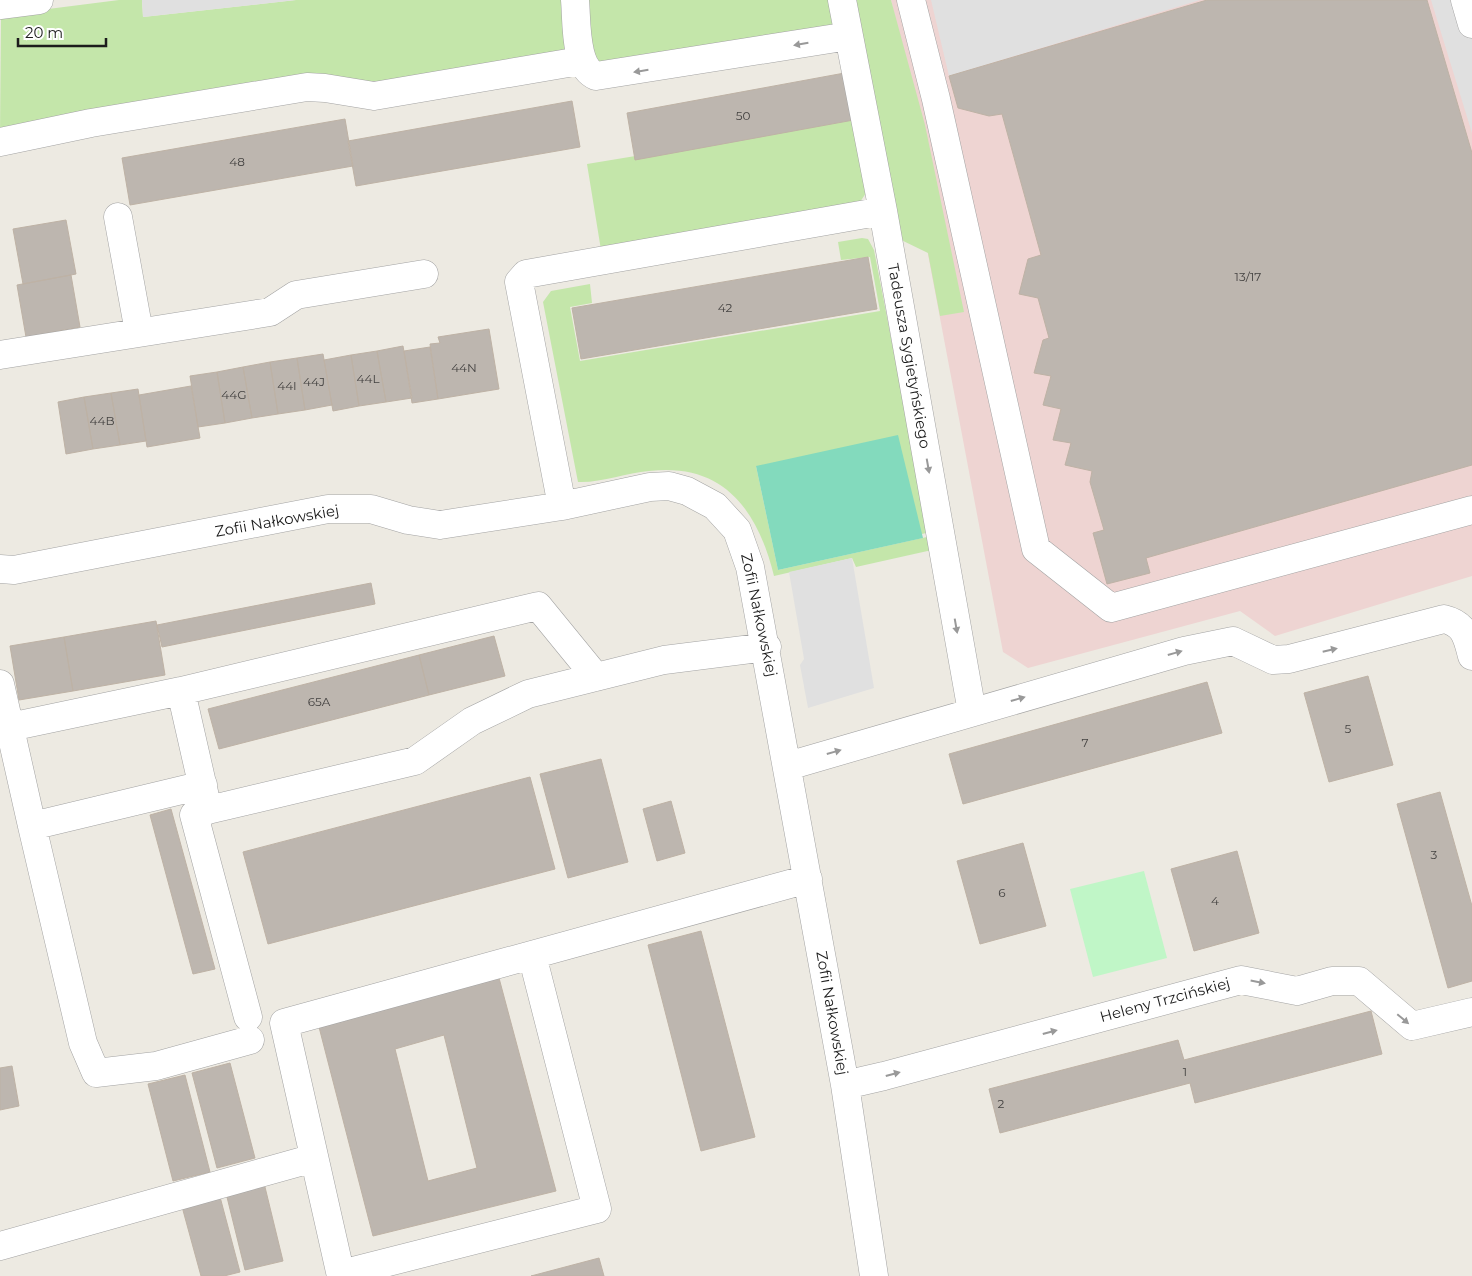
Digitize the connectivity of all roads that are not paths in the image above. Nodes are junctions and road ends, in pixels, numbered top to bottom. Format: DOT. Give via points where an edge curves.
graph roads {
  1 [pos="39,0"];
  2 [pos="575,0"];
  3 [pos="842,0"];
  4 [pos="911,0"];
  5 [pos="1465,0"];
  6 [pos="0,5"];
  7 [pos="1472,24"];
  8 [pos="849,36"];
  9 [pos="580,61"];
  10 [pos="0,142"];
  11 [pos="883,211"];
  12 [pos="118,217"];
  13 [pos="424,274"];
  14 [pos="139,332"];
  15 [pos="0,356"];
  16 [pos="562,506"];
  17 [pos="1472,510"];
  18 [pos="0,569"];
  19 [pos="767,646"];
  20 [pos="1472,656"];
  21 [pos="596,677"];
  22 [pos="0,684"];
  23 [pos="181,691"];
  24 [pos="972,712"];
  25 [pos="10,727"];
  26 [pos="788,766"];
  27 [pos="205,797"];
  28 [pos="32,826"];
  29 [pos="808,879"];
  30 [pos="532,955"];
  31 [pos="1472,1012"];
  32 [pos="845,1085"];
  33 [pos="314,1158"];
  34 [pos="0,1246"];
  35 [pos="341,1275"];
  36 [pos="874,1276"];
  1 -- 6 [label="lane"];
  2 -- 9 [label="lane"];
  3 -- 8 [label="lane, Tadeusza Sygietyńskiego"];
  4 -- 17 [label="lane" via="1036,549 1111,608"];
  5 -- 7 [label="lane"];
  8 -- 9 [label="lane, one-way" via="609,76 591,74"];
  8 -- 11 [label="lane, Tadeusza Sygietyńskiego"];
  9 -- 10 [label="lane" via="374,96 307,87"];
  11 -- 16 [label="lane" via="526,274 519,282"];
  11 -- 24 [label="lane, Tadeusza Sygietyńskiego, one-way"];
  12 -- 14 [label="lane"];
  13 -- 14 [label="lane" via="296,295 270,312"];
  14 -- 15 [label="lane"];
  16 -- 18 [label="lane, Zofii Nałkowskiej" via="440,525 371,509 328,509 14,570"];
  16 -- 19 [label="lane, Zofii Nałkowskiej" via="669,486 716,506 737,530 744,545"];
  19 -- 21 [label="lane" via="664,660"];
  19 -- 26 [label="lane, Zofii Nałkowskiej"];
  24 -- 20 [label="lane, one-way" via="1184,650 1226,642 1240,642 1273,660 1289,659 1444,619 1456,622 1466,635"];
  21 -- 23 [label="lane" via="538,606"];
  21 -- 27 [label="lane" via="528,694 472,722 415,761"];
  22 -- 25 [label="lane"];
  23 -- 25 [label="lane"];
  23 -- 27 [label="lane"];
  26 -- 24 [label="lane, one-way"];
  25 -- 28 [label="lane"];
  26 -- 29 [label="lane, Zofii Nałkowskiej"];
  27 -- 28 [label="lane"];
  27 -- 28 [label="lane" via="194,815 249,1029 156,1066 96,1073 83,1043"];
  29 -- 30 [label="lane"];
  29 -- 32 [label="lane, Zofii Nałkowskiej"];
  30 -- 33 [label="lane" via="284,1023"];
  30 -- 35 [label="lane" via="597,1209"];
  32 -- 31 [label="lane, Heleny Trzcińskiej, one-way" via="1241,980 1297,990 1332,981 1359,981 1412,1026"];
  32 -- 36 [label="lane, Zofii Nałkowskiej"];
  33 -- 34 [label="lane"];
  33 -- 35 [label="lane"];
}
